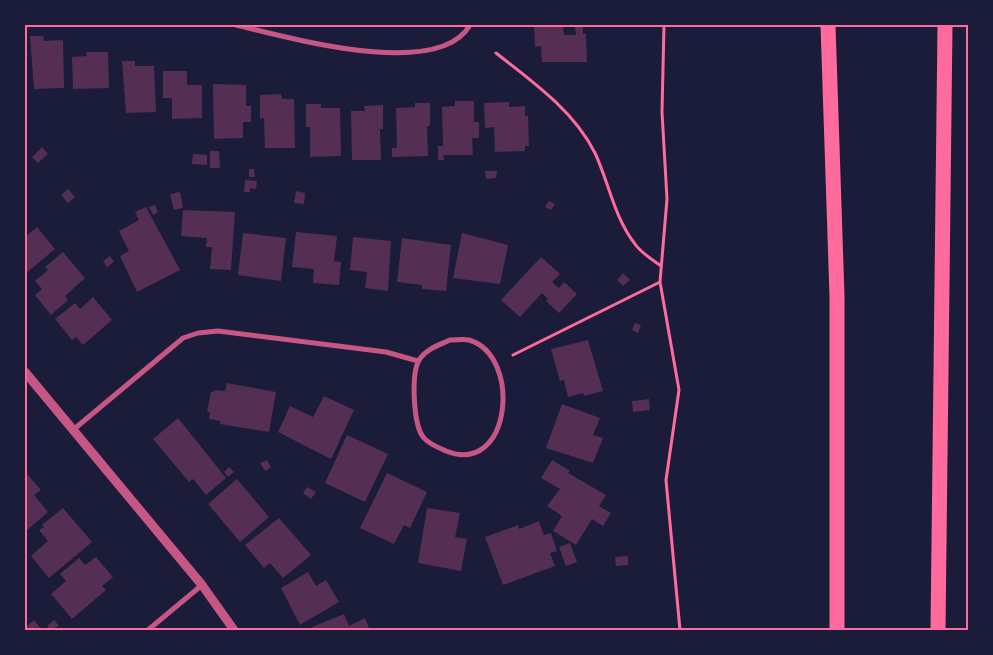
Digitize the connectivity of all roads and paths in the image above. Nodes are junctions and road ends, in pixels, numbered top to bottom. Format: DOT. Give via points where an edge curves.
graph roads {
  1 [pos="236,25"];
  2 [pos="470,25"];
  3 [pos="664,25"];
  4 [pos="828,25"];
  5 [pos="944,25"];
  6 [pos="496,53"];
  7 [pos="661,267"];
  8 [pos="660,282"];
  9 [pos="512,355"];
  10 [pos="418,361"];
  11 [pos="25,372"];
  12 [pos="74,430"];
  13 [pos="202,585"];
  14 [pos="148,630"];
  15 [pos="234,630"];
  16 [pos="680,630"];
  17 [pos="838,630"];
  18 [pos="938,630"];
  1 -- 2 [label="street" via="322,45 383,53 410,53 443,47"];
  3 -- 7 [label="path" via="662,112 667,199"];
  4 -- 17 [label="highway" via="837,296"];
  5 -- 18 [label="highway"];
  6 -- 7 [label="path" via="542,88 571,119 594,152 614,206 635,245"];
  7 -- 8 [label="path"];
  8 -- 9 [label="path"];
  8 -- 16 [label="path" via="678,390 666,480"];
  10 -- 10 [label="street" via="416,423 424,438 453,454 468,455 480,451 499,429 502,412 501,375 495,360 470,340 450,340 431,348"];
  10 -- 12 [label="street" via="386,352 218,332 198,333 183,338"];
  11 -- 12 [label="street"];
  12 -- 13 [label="street"];
  13 -- 14 [label="street"];
  13 -- 15 [label="street"];
}
